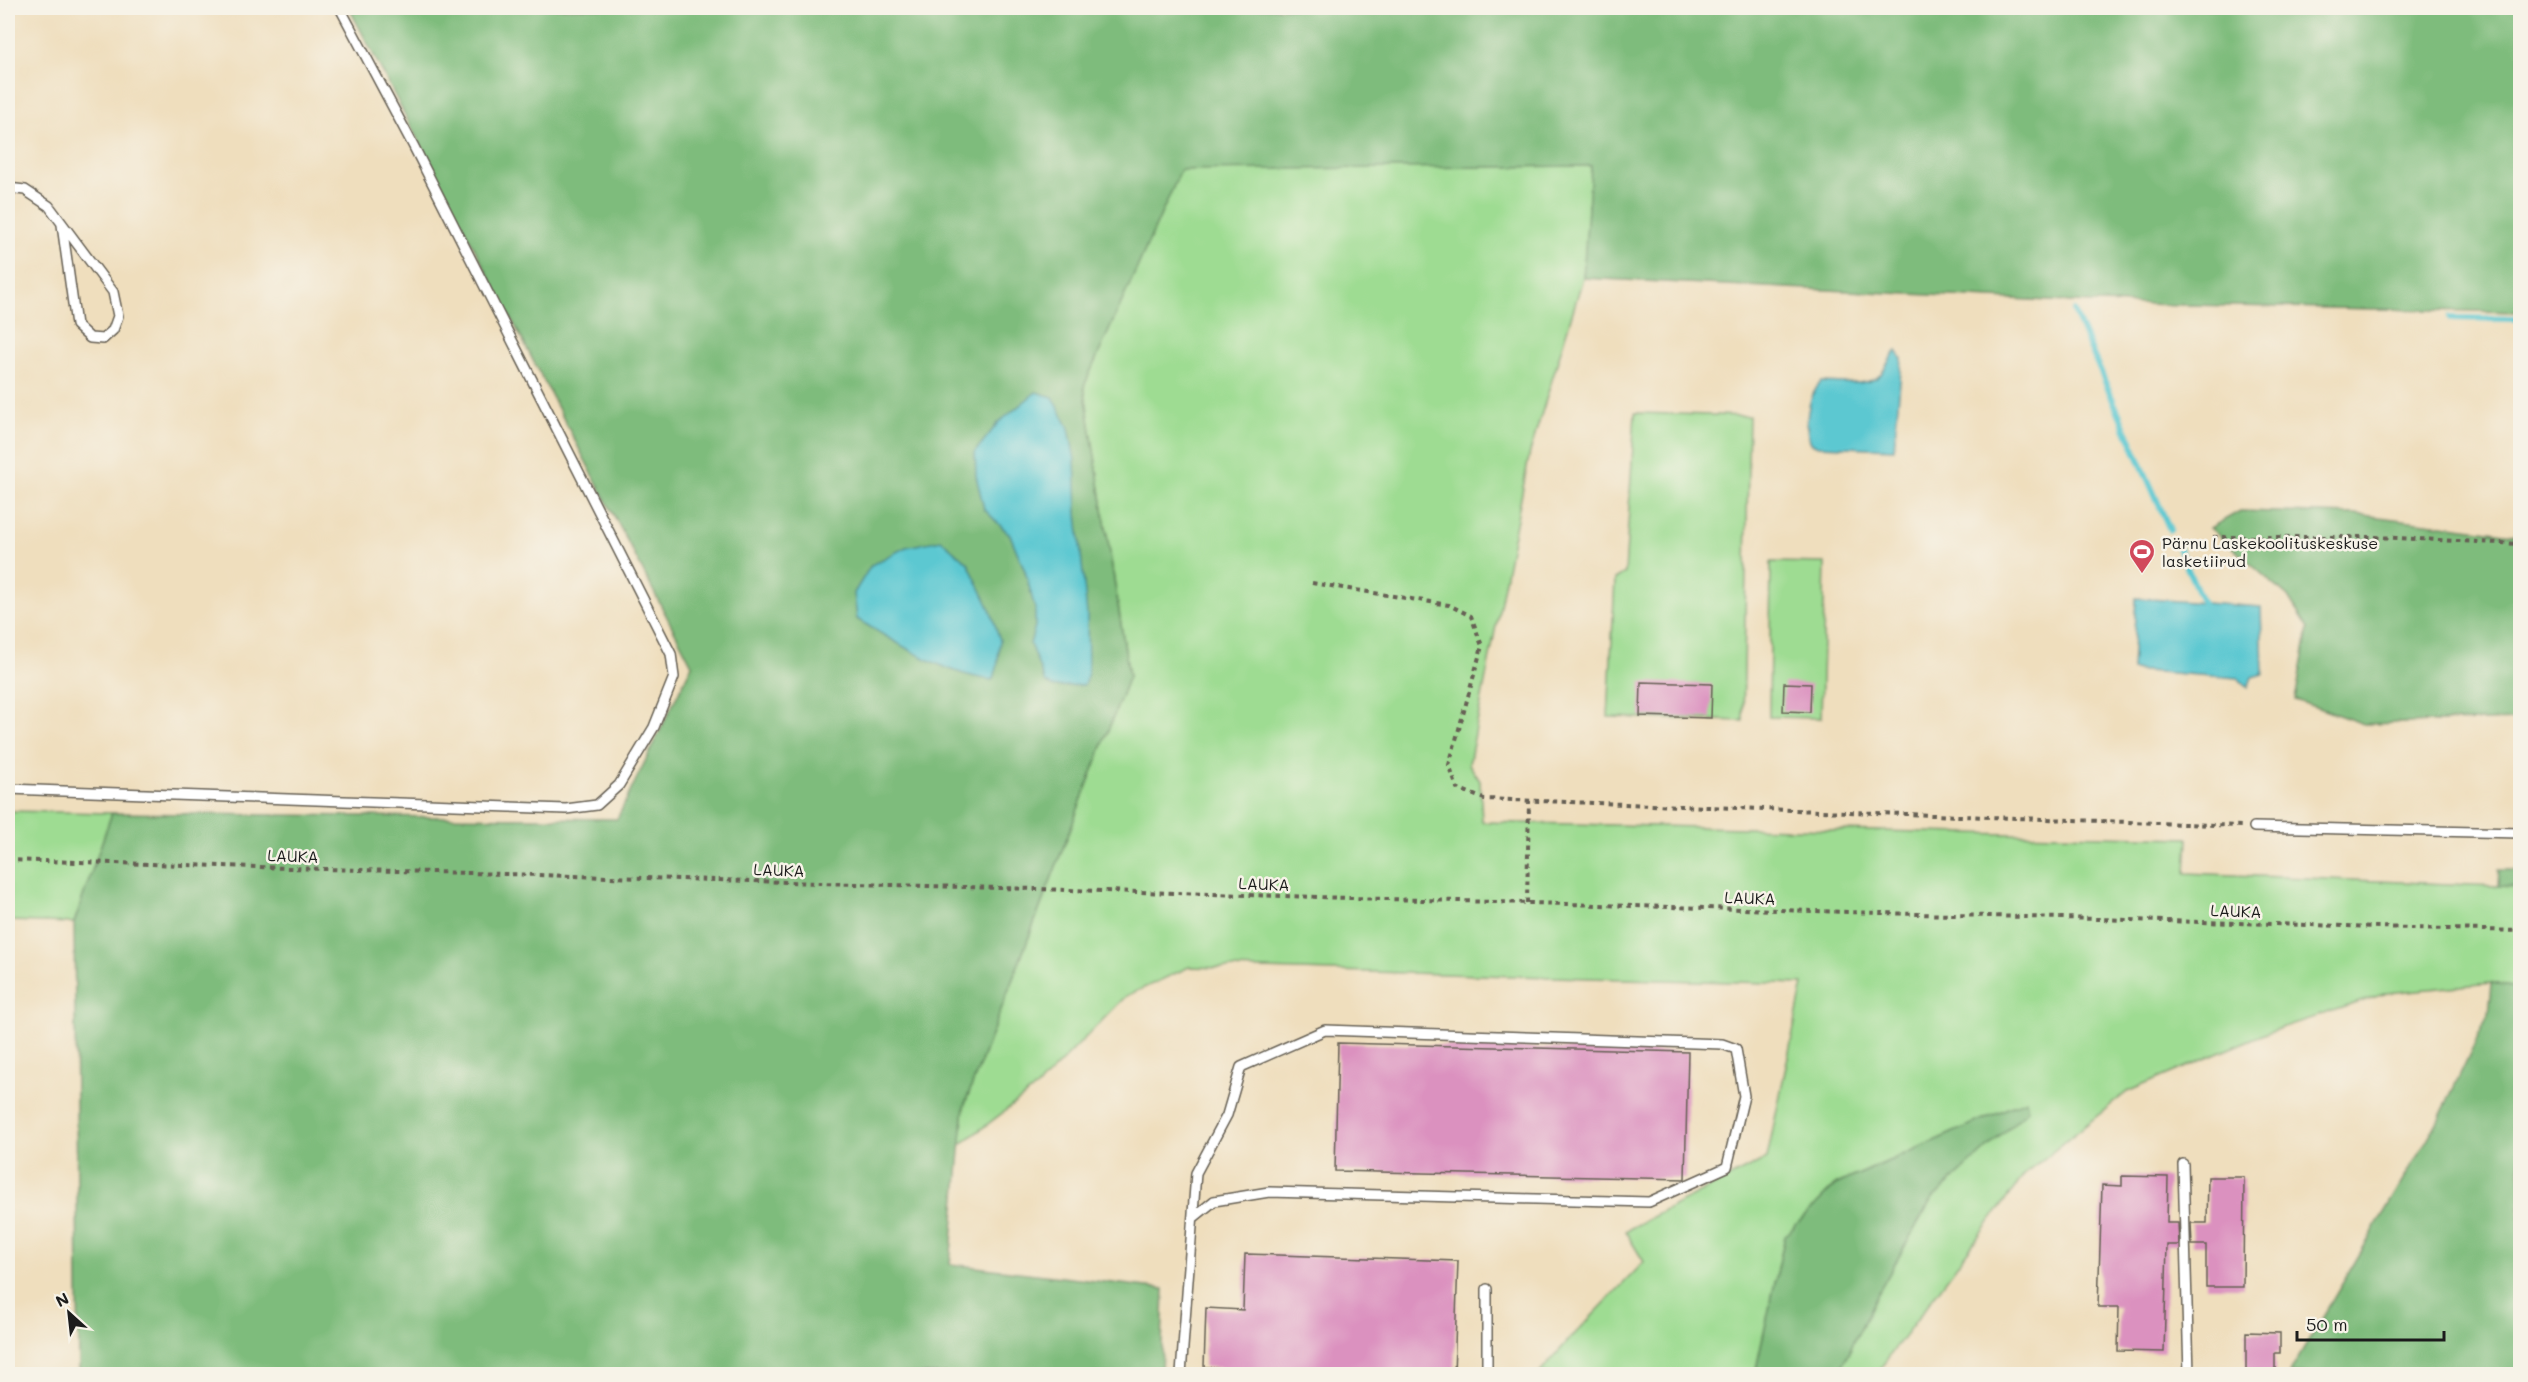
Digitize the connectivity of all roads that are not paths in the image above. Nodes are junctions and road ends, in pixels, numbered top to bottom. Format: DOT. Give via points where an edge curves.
graph roads {
  1 [pos="340,8"];
  2 [pos="8,188"];
  3 [pos="62,225"];
  4 [pos="8,789"];
  5 [pos="2254,827"];
  6 [pos="2520,833"];
  7 [pos="2183,1164"];
  8 [pos="1193,1218"];
  9 [pos="1488,1289"];
  10 [pos="1181,1374"];
  11 [pos="1488,1374"];
  12 [pos="2189,1374"];
  1 -- 4 [label="lane" via="671,654 674,677 654,727 619,785 597,805 566,809"];
  2 -- 3 [label="lane" via="25,190 49,206"];
  3 -- 3 [label="lane" via="113,292 118,316 103,339 90,338 76,326"];
  5 -- 6 [label="lane"];
  7 -- 12 [label="lane"];
  8 -- 8 [label="lane" via="1196,1173 1227,1115 1241,1067 1324,1030 1722,1044 1736,1049 1744,1096 1727,1167 1649,1202 1269,1192 1214,1201"];
  8 -- 10 [label="lane"];
  9 -- 11 [label="lane"];
}
